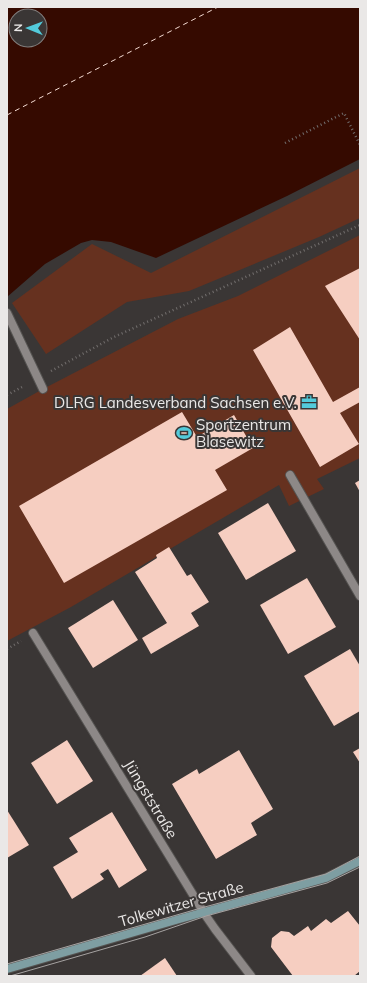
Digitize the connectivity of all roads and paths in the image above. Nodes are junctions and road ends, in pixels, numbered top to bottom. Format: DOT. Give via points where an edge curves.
graph roads {
  1 [pos="285,143"];
  2 [pos="360,145"];
  3 [pos="360,226"];
  4 [pos="7,313"];
  5 [pos="38,378"];
  6 [pos="43,389"];
  7 [pos="7,395"];
  8 [pos="290,475"];
  9 [pos="360,596"];
  10 [pos="33,633"];
  11 [pos="360,861"];
  12 [pos="204,912"];
  13 [pos="7,969"];
  14 [pos="251,976"];
  1 -- 2 [label="path" via="344,113"];
  3 -- 5 [label="path" via="114,337"];
  4 -- 5 [label="street"];
  5 -- 6 [label="street"];
  5 -- 7 [label="path"];
  8 -- 9 [label="street"];
  10 -- 12 [label="street, Jüngststraße"];
  11 -- 12 [label="main road, Tolkewitzer Straße" via="326,878"];
  12 -- 13 [label="main road, Tolkewitzer Straße"];
  12 -- 14 [label="street, Jüngststraße"];
}
